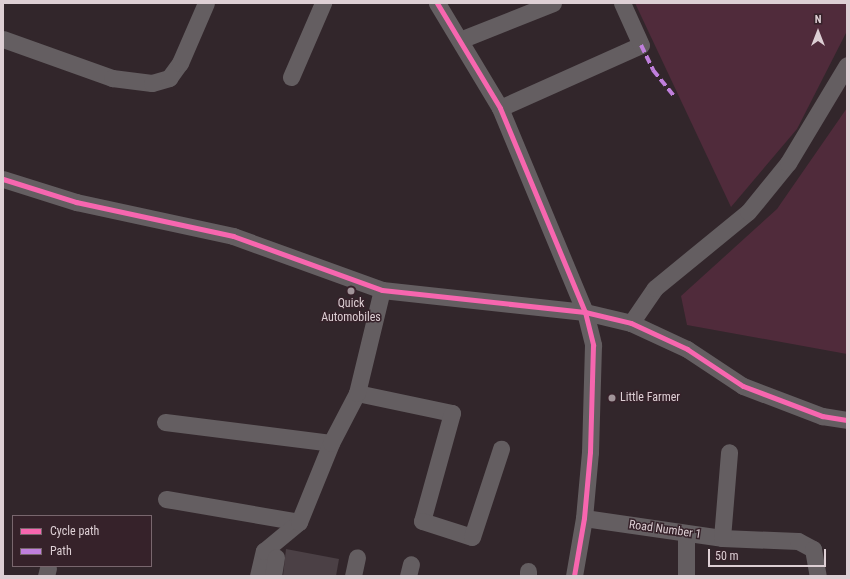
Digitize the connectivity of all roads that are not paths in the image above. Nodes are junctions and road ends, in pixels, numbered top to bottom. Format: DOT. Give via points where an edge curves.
graph roads {
  1 [pos="206,3"];
  2 [pos="323,3"];
  3 [pos="437,3"];
  4 [pos="553,3"];
  5 [pos="622,3"];
  6 [pos="460,40"];
  7 [pos="4,42"];
  8 [pos="847,65"];
  9 [pos="291,77"];
  10 [pos="500,108"];
  11 [pos="3,180"];
  12 [pos="382,290"];
  13 [pos="585,312"];
  14 [pos="631,323"];
  15 [pos="356,393"];
  16 [pos="847,420"];
  17 [pos="165,422"];
  18 [pos="331,443"];
  19 [pos="501,449"];
  20 [pos="729,452"];
  21 [pos="166,499"];
  22 [pos="584,518"];
  23 [pos="299,522"];
  24 [pos="686,533"];
  25 [pos="722,538"];
  26 [pos="356,557"];
  27 [pos="276,558"];
  28 [pos="258,576"];
  29 [pos="273,576"];
  30 [pos="353,576"];
  31 [pos="574,576"];
  32 [pos="686,576"];
  33 [pos="818,576"];
  1 -- 7 [label="street" via="180,63 169,78 152,83 112,78"];
  2 -- 9 [label="street"];
  3 -- 6 [label="street"];
  4 -- 6 [label="street"];
  5 -- 10 [label="street" via="641,45"];
  6 -- 10 [label="street"];
  8 -- 14 [label="street" via="788,163 748,212 655,288"];
  10 -- 13 [label="street"];
  11 -- 12 [label="street" via="76,202 233,236"];
  12 -- 13 [label="street"];
  12 -- 15 [label="street"];
  13 -- 14 [label="street"];
  13 -- 22 [label="street" via="593,345 590,452"];
  14 -- 16 [label="street" via="687,349 743,386 822,416"];
  15 -- 18 [label="street"];
  15 -- 19 [label="street" via="452,413 422,521 472,537"];
  17 -- 18 [label="street"];
  18 -- 23 [label="street"];
  20 -- 25 [label="street"];
  21 -- 23 [label="street"];
  22 -- 24 [label="street, Road Number 1"];
  22 -- 31 [label="street"];
  23 -- 28 [label="street" via="264,551"];
  24 -- 25 [label="street, Road Number 1"];
  24 -- 32 [label="street"];
  25 -- 33 [label="street, Road Number 1" via="798,541 813,549"];
  26 -- 30 [label="street"];
  27 -- 29 [label="street"];
}
